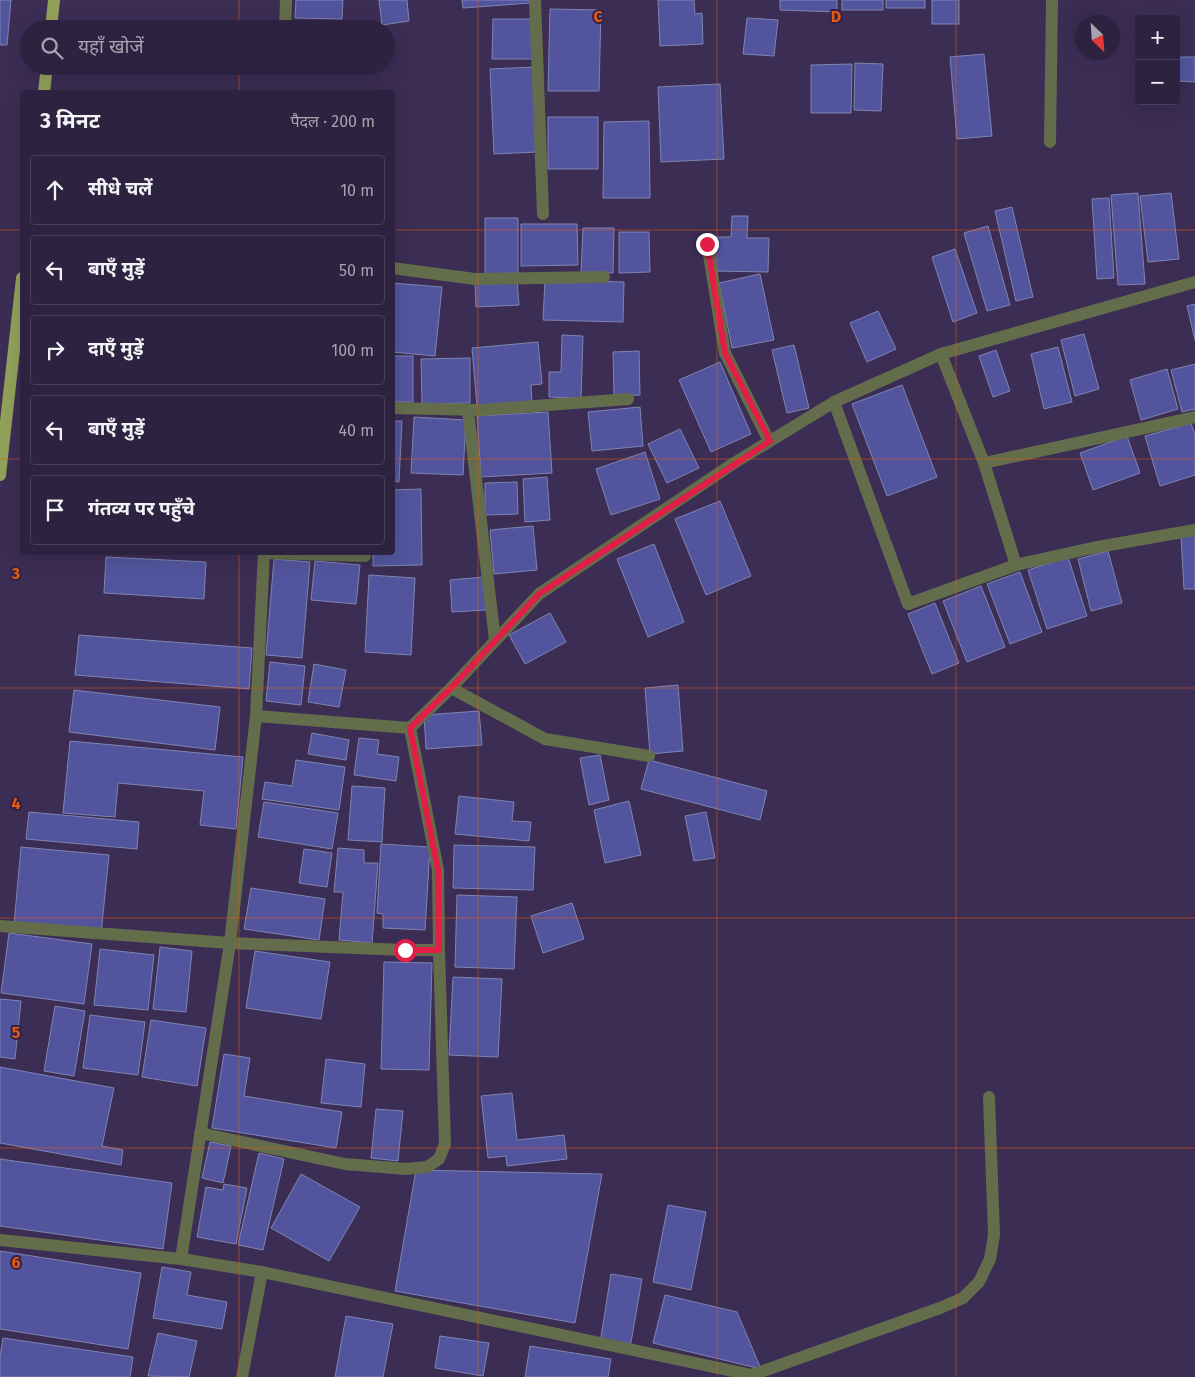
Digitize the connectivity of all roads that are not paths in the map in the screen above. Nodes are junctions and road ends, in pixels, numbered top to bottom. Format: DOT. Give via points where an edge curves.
graph roads {
  1 [pos="54,0"];
  2 [pos="286,0"];
  3 [pos="536,0"];
  4 [pos="1052,0"];
  5 [pos="52,20"];
  6 [pos="285,20"];
  7 [pos="46,75"];
  8 [pos="44,90"];
  9 [pos="1050,142"];
  10 [pos="543,214"];
  11 [pos="707,244"];
  12 [pos="395,268"];
  13 [pos="604,277"];
  14 [pos="1195,282"];
  15 [pos="20,296"];
  16 [pos="941,354"];
  17 [pos="628,399"];
  18 [pos="834,402"];
  19 [pos="395,408"];
  20 [pos="468,411"];
  21 [pos="1195,418"];
  22 [pos="770,441"];
  23 [pos="984,462"];
  24 [pos="0,475"];
  25 [pos="1195,530"];
  26 [pos="264,555"];
  27 [pos="331,555"];
  28 [pos="365,556"];
  29 [pos="1016,565"];
  30 [pos="495,640"];
  31 [pos="451,688"];
  32 [pos="256,716"];
  33 [pos="410,728"];
  34 [pos="649,756"];
  35 [pos="0,926"];
  36 [pos="230,943"];
  37 [pos="439,950"];
  38 [pos="988,1097"];
  39 [pos="200,1133"];
  40 [pos="0,1240"];
  41 [pos="181,1259"];
  42 [pos="262,1272"];
  43 [pos="242,1377"];
  1 -- 5 [label="main road"];
  2 -- 6 [label="street"];
  3 -- 10 [label="street"];
  4 -- 9 [label="street"];
  7 -- 8 [label="main road"];
  11 -- 22 [label="street" via="725,353"];
  12 -- 13 [label="street" via="475,278"];
  14 -- 16 [label="street"];
  15 -- 24 [label="main road"];
  16 -- 18 [label="street"];
  16 -- 23 [label="street"];
  17 -- 20 [label="street"];
  18 -- 22 [label="street"];
  18 -- 29 [label="street" via="908,604"];
  19 -- 20 [label="street"];
  20 -- 30 [label="street"];
  21 -- 23 [label="street"];
  22 -- 30 [label="street" via="539,594"];
  23 -- 29 [label="street"];
  25 -- 29 [label="street"];
  26 -- 32 [label="street"];
  27 -- 28 [label="street"];
  30 -- 31 [label="street"];
  31 -- 33 [label="street"];
  31 -- 34 [label="street" via="545,739"];
  32 -- 33 [label="street"];
  32 -- 36 [label="street"];
  33 -- 37 [label="street" via="438,870"];
  35 -- 36 [label="street"];
  36 -- 37 [label="street"];
  36 -- 39 [label="street"];
  37 -- 39 [label="street" via="445,1144 439,1159 427,1167 406,1169 345,1164"];
  38 -- 42 [label="street" via="994,1235 990,1259 980,1282 963,1298 940,1308 752,1375"];
  39 -- 41 [label="street"];
  40 -- 41 [label="street"];
  41 -- 42 [label="street"];
  42 -- 43 [label="street"];
}
